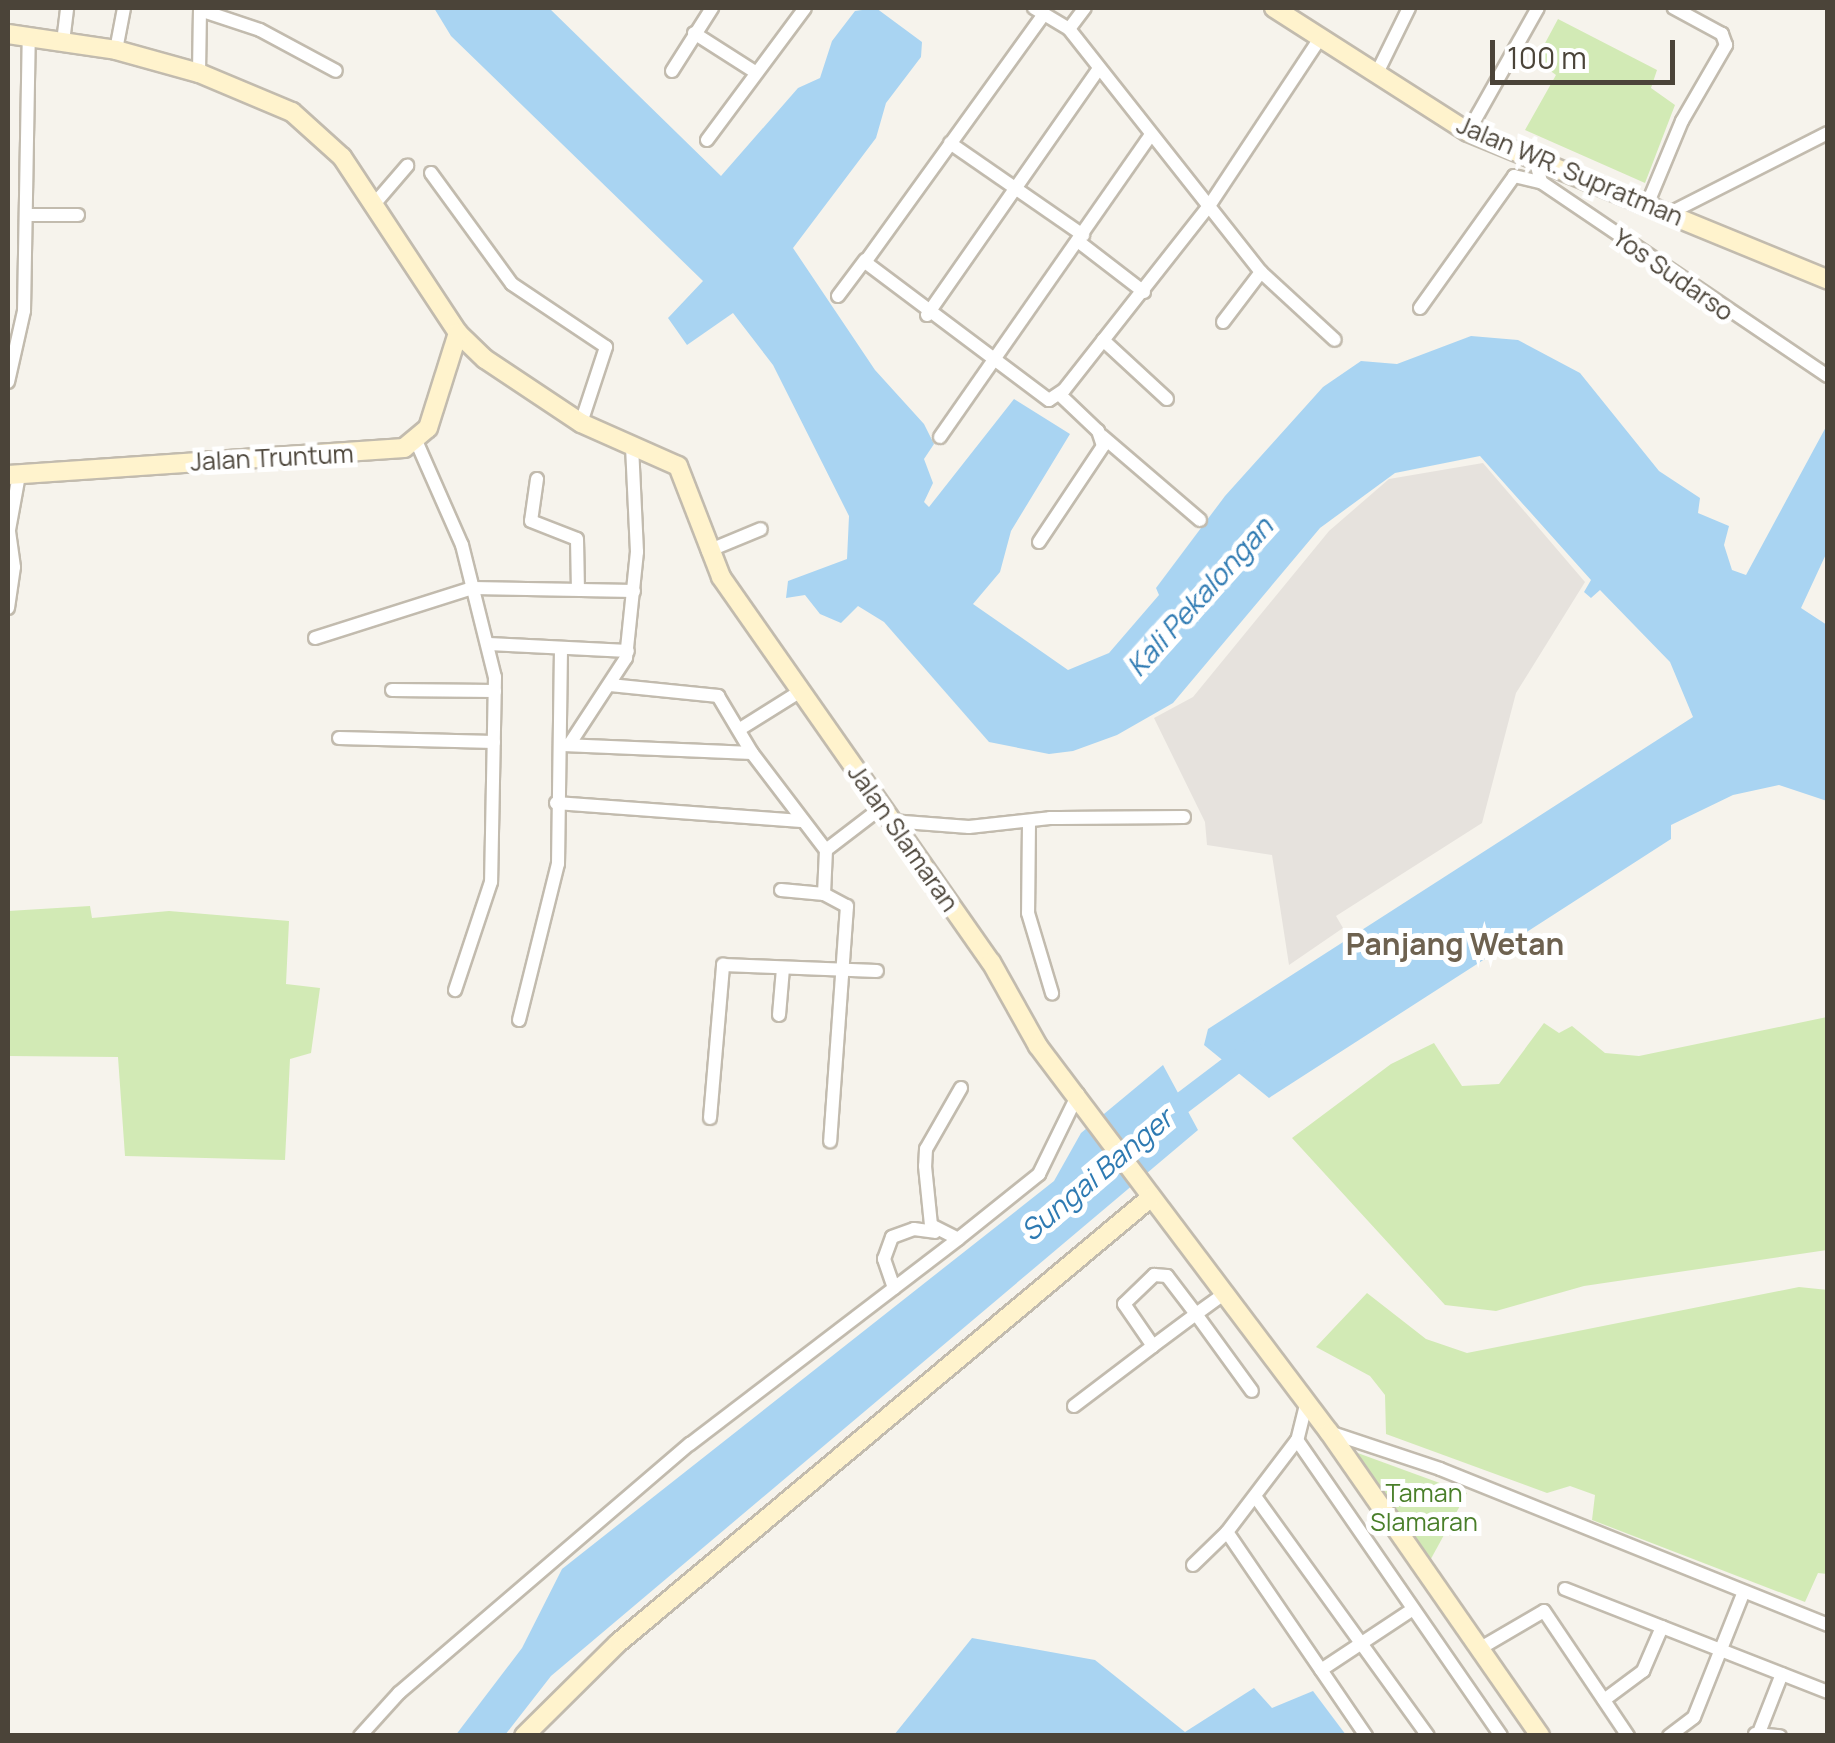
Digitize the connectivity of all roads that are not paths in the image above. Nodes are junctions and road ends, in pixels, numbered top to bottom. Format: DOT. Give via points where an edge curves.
graph roads {
  1 [pos="67,8"];
  2 [pos="124,8"];
  3 [pos="712,8"];
  4 [pos="805,8"];
  5 [pos="1085,8"];
  6 [pos="1274,8"];
  7 [pos="1409,8"];
  8 [pos="1538,8"];
  9 [pos="1674,8"];
  10 [pos="200,9"];
  11 [pos="1039,11"];
  12 [pos="1069,29"];
  13 [pos="694,33"];
  14 [pos="8,34"];
  15 [pos="28,36"];
  16 [pos="1320,38"];
  17 [pos="63,42"];
  18 [pos="116,50"];
  19 [pos="1099,68"];
  20 [pos="336,71"];
  21 [pos="672,72"];
  22 [pos="755,72"];
  23 [pos="199,73"];
  24 [pos="1376,75"];
  25 [pos="1468,132"];
  26 [pos="1828,133"];
  27 [pos="1150,136"];
  28 [pos="708,140"];
  29 [pos="950,143"];
  30 [pos="1535,159"];
  31 [pos="408,166"];
  32 [pos="430,173"];
  33 [pos="1541,182"];
  34 [pos="1017,189"];
  35 [pos="376,202"];
  36 [pos="1647,204"];
  37 [pos="1209,206"];
  38 [pos="1670,212"];
  39 [pos="26,215"];
  40 [pos="78,215"];
  41 [pos="1081,238"];
  42 [pos="865,260"];
  43 [pos="1261,272"];
  44 [pos="1828,280"];
  45 [pos="1144,292"];
  46 [pos="838,296"];
  47 [pos="1420,308"];
  48 [pos="927,314"];
  49 [pos="1223,322"];
  50 [pos="458,333"];
  51 [pos="1103,340"];
  52 [pos="1335,340"];
  53 [pos="996,362"];
  54 [pos="1828,376"];
  55 [pos="8,382"];
  56 [pos="1060,395"];
  57 [pos="1167,399"];
  58 [pos="581,423"];
  59 [pos="1100,434"];
  60 [pos="940,437"];
  61 [pos="417,443"];
  62 [pos="632,446"];
  63 [pos="14,475"];
  64 [pos="537,479"];
  65 [pos="1200,520"];
  66 [pos="761,529"];
  67 [pos="1040,542"];
  68 [pos="708,551"];
  69 [pos="473,588"];
  70 [pos="578,590"];
  71 [pos="634,591"];
  72 [pos="8,608"];
  73 [pos="315,638"];
  74 [pos="490,644"];
  75 [pos="561,648"];
  76 [pos="628,651"];
  77 [pos="610,685"];
  78 [pos="392,690"];
  79 [pos="495,691"];
  80 [pos="798,692"];
  81 [pos="740,730"];
  82 [pos="339,738"];
  83 [pos="494,742"];
  84 [pos="562,745"];
  85 [pos="752,753"];
  86 [pos="556,803"];
  87 [pos="886,815"];
  88 [pos="1184,817"];
  89 [pos="802,821"];
  90 [pos="1028,823"];
  91 [pos="826,850"];
  92 [pos="781,890"];
  93 [pos="824,894"];
  94 [pos="783,968"];
  95 [pos="844,970"];
  96 [pos="877,971"];
  97 [pos="456,990"];
  98 [pos="1052,993"];
  99 [pos="779,1015"];
  100 [pos="519,1020"];
  101 [pos="961,1088"];
  102 [pos="1083,1101"];
  103 [pos="710,1118"];
  104 [pos="830,1140"];
  105 [pos="1145,1191"];
  106 [pos="936,1232"];
  107 [pos="958,1240"];
  108 [pos="894,1288"];
  109 [pos="1222,1296"];
  110 [pos="1196,1314"];
  111 [pos="1152,1346"];
  112 [pos="1252,1390"];
  113 [pos="1306,1405"];
  114 [pos="1074,1406"];
  115 [pos="1329,1432"];
  116 [pos="1298,1440"];
  117 [pos="1258,1498"];
  118 [pos="1227,1532"];
  119 [pos="1194,1565"];
  120 [pos="1565,1589"];
  121 [pos="1743,1594"];
  122 [pos="1413,1609"];
  123 [pos="1828,1625"];
  124 [pos="1662,1627"];
  125 [pos="1360,1646"];
  126 [pos="1479,1648"];
  127 [pos="1720,1650"];
  128 [pos="1320,1670"];
  129 [pos="1782,1674"];
  130 [pos="1828,1692"];
  131 [pos="1604,1700"];
  132 [pos="1757,1733"];
  133 [pos="360,1736"];
  134 [pos="524,1736"];
  135 [pos="1366,1736"];
  136 [pos="1428,1736"];
  137 [pos="1501,1736"];
  138 [pos="1540,1736"];
  139 [pos="1628,1736"];
  140 [pos="1669,1736"];
  141 [pos="1780,1736"];
  1 -- 17 [label="street"];
  2 -- 18 [label="street"];
  3 -- 13 [label="street"];
  4 -- 22 [label="street"];
  5 -- 12 [label="street"];
  6 -- 16 [label="street, Jalan WR. Supratman"];
  7 -- 24 [label="street"];
  8 -- 25 [label="street"];
  9 -- 36 [label="street" via="1722,34 1726,44 1682,120"];
  10 -- 20 [label="street" via="260,30"];
  10 -- 23 [label="street"];
  11 -- 12 [label="street"];
  11 -- 29 [label="street"];
  12 -- 19 [label="street"];
  13 -- 21 [label="street"];
  13 -- 22 [label="street"];
  14 -- 15 [label="street, Jalan Slamaran"];
  15 -- 17 [label="street, Jalan Slamaran"];
  15 -- 39 [label="street"];
  16 -- 24 [label="street, Jalan WR. Supratman"];
  16 -- 37 [label="street"];
  17 -- 18 [label="street, Jalan Slamaran"];
  18 -- 23 [label="street, Jalan Slamaran"];
  19 -- 27 [label="street"];
  19 -- 34 [label="street"];
  22 -- 28 [label="street"];
  23 -- 35 [label="street, Jalan Slamaran" via="275,102 314,128"];
  24 -- 25 [label="street, Jalan WR. Supratman"];
  25 -- 30 [label="street, Jalan WR. Supratman"];
  26 -- 38 [label="street"];
  27 -- 37 [label="street"];
  27 -- 41 [label="street"];
  29 -- 34 [label="street"];
  29 -- 42 [label="street"];
  30 -- 33 [label="street"];
  30 -- 36 [label="street, Jalan WR. Supratman"];
  31 -- 35 [label="street"];
  32 -- 58 [label="street" via="512,284 606,347"];
  33 -- 47 [label="street" via="1514,176"];
  33 -- 54 [label="street, Yos Sudarso"];
  34 -- 41 [label="street"];
  34 -- 48 [label="street"];
  35 -- 50 [label="street, Jalan Slamaran"];
  36 -- 38 [label="street, Jalan WR. Supratman"];
  37 -- 43 [label="street"];
  37 -- 45 [label="street"];
  38 -- 44 [label="street, Jalan WR. Supratman"];
  39 -- 40 [label="street"];
  39 -- 55 [label="street" via="24,311"];
  41 -- 45 [label="street"];
  41 -- 53 [label="street"];
  42 -- 46 [label="street"];
  42 -- 48 [label="street"];
  43 -- 49 [label="street"];
  43 -- 52 [label="street"];
  45 -- 51 [label="street"];
  48 -- 53 [label="street"];
  50 -- 58 [label="street, Jalan Slamaran" via="518,384"];
  50 -- 61 [label="street"];
  51 -- 56 [label="street"];
  51 -- 57 [label="street"];
  53 -- 56 [label="street" via="1047,399"];
  53 -- 60 [label="street"];
  56 -- 59 [label="street"];
  58 -- 62 [label="street, Jalan Slamaran"];
  59 -- 65 [label="street"];
  59 -- 67 [label="street" via="1102,449"];
  61 -- 63 [label="street, Jalan Truntum" via="348,455"];
  61 -- 69 [label="street" via="444,494"];
  62 -- 68 [label="street, Jalan Slamaran" via="670,458 683,473"];
  62 -- 71 [label="street"];
  63 -- 72 [label="street"];
  64 -- 70 [label="street" via="532,520 576,538"];
  66 -- 68 [label="street"];
  68 -- 80 [label="street, Jalan Slamaran"];
  69 -- 70 [label="street"];
  69 -- 73 [label="street"];
  69 -- 74 [label="street"];
  70 -- 71 [label="street"];
  71 -- 76 [label="street"];
  74 -- 75 [label="street"];
  74 -- 79 [label="street"];
  75 -- 76 [label="street"];
  75 -- 84 [label="street"];
  76 -- 77 [label="street"];
  77 -- 81 [label="street" via="716,694"];
  77 -- 84 [label="street"];
  78 -- 79 [label="street"];
  79 -- 83 [label="street"];
  80 -- 81 [label="street"];
  80 -- 87 [label="street, Jalan Slamaran"];
  81 -- 85 [label="street"];
  82 -- 83 [label="street"];
  83 -- 97 [label="street" via="491,882"];
  84 -- 85 [label="street"];
  84 -- 86 [label="street"];
  85 -- 89 [label="street"];
  86 -- 89 [label="street"];
  86 -- 100 [label="street" via="555,883"];
  87 -- 90 [label="street" via="969,828"];
  87 -- 91 [label="street"];
  87 -- 102 [label="street, Jalan Slamaran" via="991,962 1038,1046"];
  88 -- 90 [label="street"];
  89 -- 91 [label="street"];
  90 -- 98 [label="street" via="1028,913"];
  91 -- 93 [label="street"];
  92 -- 93 [label="street"];
  93 -- 95 [label="street" via="847,906"];
  94 -- 95 [label="street"];
  94 -- 99 [label="street"];
  94 -- 103 [label="street" via="720,968"];
  95 -- 96 [label="street"];
  95 -- 104 [label="street"];
  101 -- 106 [label="street" via="926,1148 926,1212"];
  102 -- 105 [label="street, Jalan Slamaran"];
  102 -- 107 [label="street" via="1040,1174"];
  105 -- 109 [label="street, Jalan Slamaran"];
  105 -- 134 [label="street" via="618,1643"];
  106 -- 107 [label="street"];
  106 -- 108 [label="street" via="892,1237 884,1260"];
  107 -- 108 [label="street"];
  108 -- 133 [label="street" via="690,1444 399,1693"];
  109 -- 110 [label="street"];
  109 -- 113 [label="street, Jalan Slamaran"];
  110 -- 111 [label="street"];
  110 -- 111 [label="street" via="1161,1274 1127,1296 1125,1309"];
  110 -- 112 [label="street"];
  111 -- 114 [label="street"];
  113 -- 115 [label="street, Jalan Slamaran"];
  113 -- 116 [label="street"];
  115 -- 121 [label="street" via="1440,1469"];
  115 -- 126 [label="street, Jalan Slamaran"];
  116 -- 117 [label="street"];
  116 -- 122 [label="street"];
  117 -- 118 [label="street"];
  117 -- 125 [label="street"];
  118 -- 119 [label="street"];
  118 -- 128 [label="street"];
  120 -- 124 [label="street"];
  121 -- 123 [label="street"];
  121 -- 127 [label="street"];
  122 -- 125 [label="street"];
  122 -- 137 [label="street"];
  124 -- 127 [label="street"];
  124 -- 131 [label="street" via="1644,1670"];
  125 -- 128 [label="street"];
  125 -- 136 [label="street"];
  126 -- 131 [label="street" via="1542,1610"];
  126 -- 138 [label="street, Jalan Slamaran"];
  127 -- 129 [label="street"];
  127 -- 140 [label="street" via="1694,1717"];
  128 -- 135 [label="street"];
  129 -- 130 [label="street"];
  129 -- 132 [label="street"];
  131 -- 139 [label="street"];
  132 -- 141 [label="street"];
}
